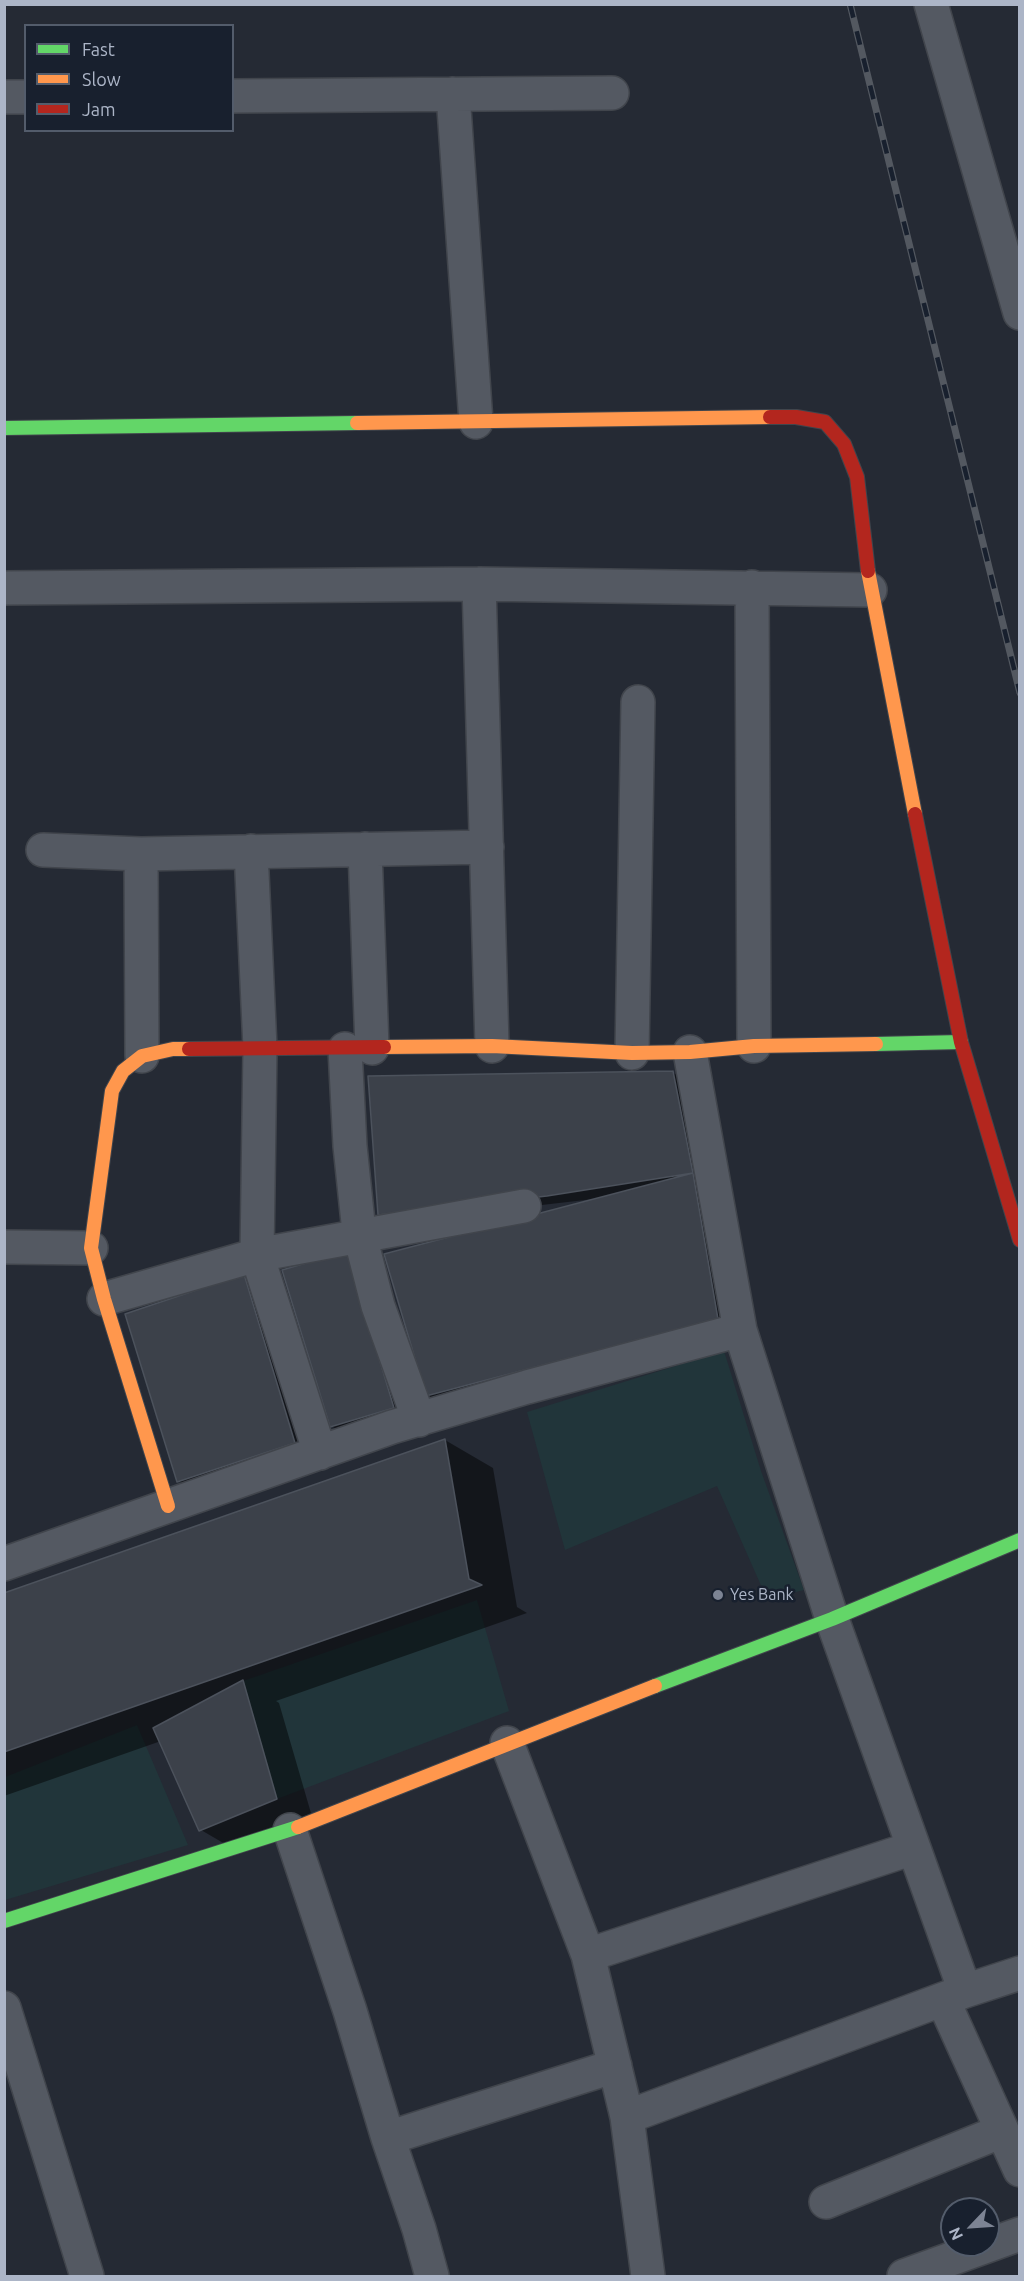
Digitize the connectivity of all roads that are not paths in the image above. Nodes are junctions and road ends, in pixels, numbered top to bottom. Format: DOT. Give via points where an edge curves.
graph roads {
  1 [pos="931,4"];
  2 [pos="612,93"];
  3 [pos="453,94"];
  4 [pos="234,96"];
  5 [pos="24,97"];
  6 [pos="4,98"];
  7 [pos="1020,313"];
  8 [pos="476,422"];
  9 [pos="4,428"];
  10 [pos="478,584"];
  11 [pos="752,587"];
  12 [pos="4,588"];
  13 [pos="870,590"];
  14 [pos="638,702"];
  15 [pos="487,847"];
  16 [pos="365,849"];
  17 [pos="43,850"];
  18 [pos="252,851"];
  19 [pos="141,854"];
  20 [pos="961,1042"];
  21 [pos="492,1046"];
  22 [pos="754,1046"];
  23 [pos="260,1048"];
  24 [pos="358,1048"];
  25 [pos="690,1052"];
  26 [pos="632,1053"];
  27 [pos="142,1056"];
  28 [pos="524,1206"];
  29 [pos="360,1237"];
  30 [pos="1020,1240"];
  31 [pos="4,1248"];
  32 [pos="90,1248"];
  33 [pos="257,1255"];
  34 [pos="104,1299"];
  35 [pos="740,1330"];
  36 [pos="418,1420"];
  37 [pos="320,1453"];
  38 [pos="168,1506"];
  39 [pos="1020,1540"];
  40 [pos="4,1564"];
  41 [pos="832,1619"];
  42 [pos="507,1743"];
  43 [pos="290,1830"];
  44 [pos="914,1848"];
  45 [pos="4,1921"];
  46 [pos="588,1955"];
  47 [pos="1020,1973"];
  48 [pos="954,1996"];
  49 [pos="4,2008"];
  50 [pos="615,2066"];
  51 [pos="627,2117"];
  52 [pos="1002,2131"];
  53 [pos="388,2138"];
  54 [pos="1020,2170"];
  55 [pos="826,2202"];
  56 [pos="1020,2234"];
  57 [pos="87,2277"];
  58 [pos="432,2277"];
  59 [pos="648,2277"];
  60 [pos="904,2277"];
  1 -- 7 [label="street"];
  2 -- 3 [label="street"];
  3 -- 4 [label="street"];
  3 -- 8 [label="street"];
  5 -- 6 [label="street"];
  8 -- 9 [label="street"];
  8 -- 13 [label="street" via="796,417 825,422 844,444 857,477"];
  10 -- 11 [label="street"];
  10 -- 12 [label="street"];
  10 -- 15 [label="street"];
  11 -- 13 [label="street"];
  11 -- 22 [label="street"];
  13 -- 20 [label="street"];
  14 -- 26 [label="street"];
  15 -- 16 [label="street"];
  15 -- 21 [label="street"];
  16 -- 18 [label="street"];
  16 -- 24 [label="street"];
  17 -- 19 [label="street"];
  18 -- 19 [label="street"];
  18 -- 23 [label="street"];
  19 -- 27 [label="street"];
  20 -- 22 [label="street"];
  20 -- 30 [label="street"];
  21 -- 24 [label="street"];
  21 -- 26 [label="street"];
  22 -- 25 [label="street"];
  23 -- 24 [label="street"];
  23 -- 27 [label="street" via="173,1049"];
  23 -- 33 [label="street"];
  24 -- 29 [label="street" via="350,1146"];
  25 -- 26 [label="street"];
  25 -- 35 [label="street"];
  27 -- 32 [label="street" via="123,1071 112,1091"];
  28 -- 29 [label="street"];
  29 -- 33 [label="street"];
  29 -- 36 [label="street" via="378,1306"];
  31 -- 32 [label="street"];
  32 -- 34 [label="street"];
  33 -- 34 [label="street"];
  33 -- 37 [label="street"];
  34 -- 38 [label="street"];
  35 -- 36 [label="street"];
  35 -- 41 [label="street"];
  36 -- 37 [label="street"];
  37 -- 38 [label="street"];
  38 -- 40 [label="street"];
  39 -- 41 [label="street"];
  41 -- 42 [label="street"];
  41 -- 44 [label="street"];
  42 -- 43 [label="street"];
  42 -- 46 [label="street"];
  43 -- 45 [label="street"];
  43 -- 53 [label="street"];
  44 -- 46 [label="street"];
  44 -- 48 [label="street"];
  46 -- 50 [label="street"];
  47 -- 48 [label="street"];
  48 -- 51 [label="street"];
  48 -- 52 [label="street"];
  49 -- 57 [label="street"];
  50 -- 51 [label="street"];
  50 -- 53 [label="street"];
  51 -- 59 [label="street"];
  52 -- 54 [label="street"];
  52 -- 55 [label="street"];
  53 -- 58 [label="street"];
  56 -- 60 [label="street"];
}
